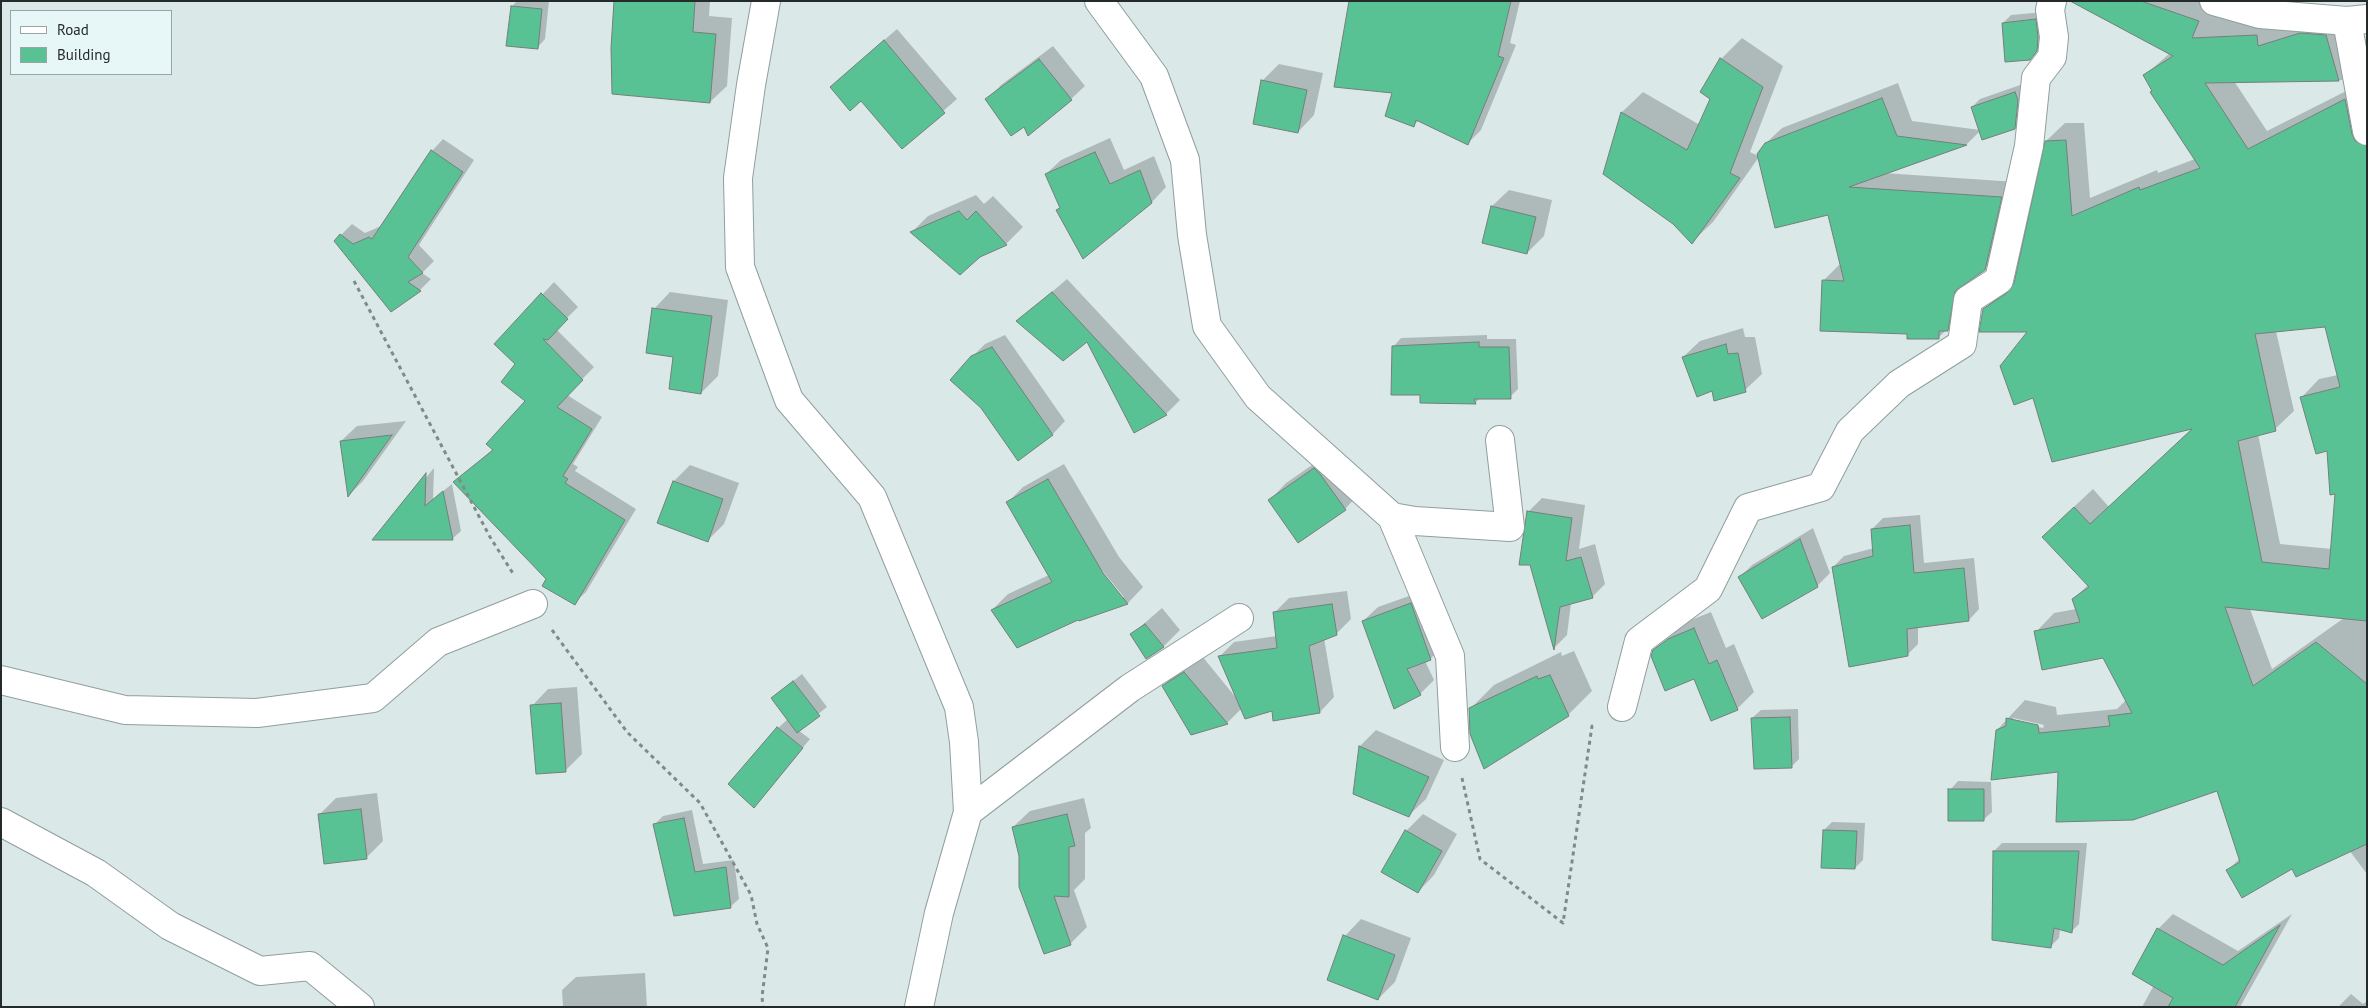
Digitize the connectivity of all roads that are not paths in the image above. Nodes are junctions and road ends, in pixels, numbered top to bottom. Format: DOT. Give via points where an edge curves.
graph roads {
  1 [pos="766,1"];
  2 [pos="1098,1"];
  3 [pos="2052,1"];
  4 [pos="2214,1"];
  5 [pos="2357,20"];
  6 [pos="2367,131"];
  7 [pos="1500,440"];
  8 [pos="1392,517"];
  9 [pos="533,604"];
  10 [pos="1239,618"];
  11 [pos="1,680"];
  12 [pos="1622,707"];
  13 [pos="1455,747"];
  14 [pos="968,812"];
  15 [pos="1,822"];
  16 [pos="360,1007"];
  17 [pos="919,1007"];
  1 -- 14 [label="street" via="738,178 740,267 789,400 872,497 902,565 959,707"];
  2 -- 8 [label="street" via="1154,76 1185,160 1192,235 1207,326 1258,397"];
  3 -- 12 [label="street" via="2052,57 2036,78 2029,146 1999,280 1968,300 1962,344 1899,384 1850,431 1821,486 1748,508 1708,590 1639,641"];
  4 -- 5 [label="street" via="2260,14"];
  5 -- 6 [label="street"];
  7 -- 8 [label="street" via="1510,527"];
  8 -- 13 [label="street" via="1450,656"];
  9 -- 11 [label="street" via="438,642 373,698 257,713 125,710"];
  10 -- 14 [label="street" via="1130,688"];
  14 -- 17 [label="street" via="939,913"];
  15 -- 16 [label="street" via="96,873 170,926 260,971 310,966"];
}
